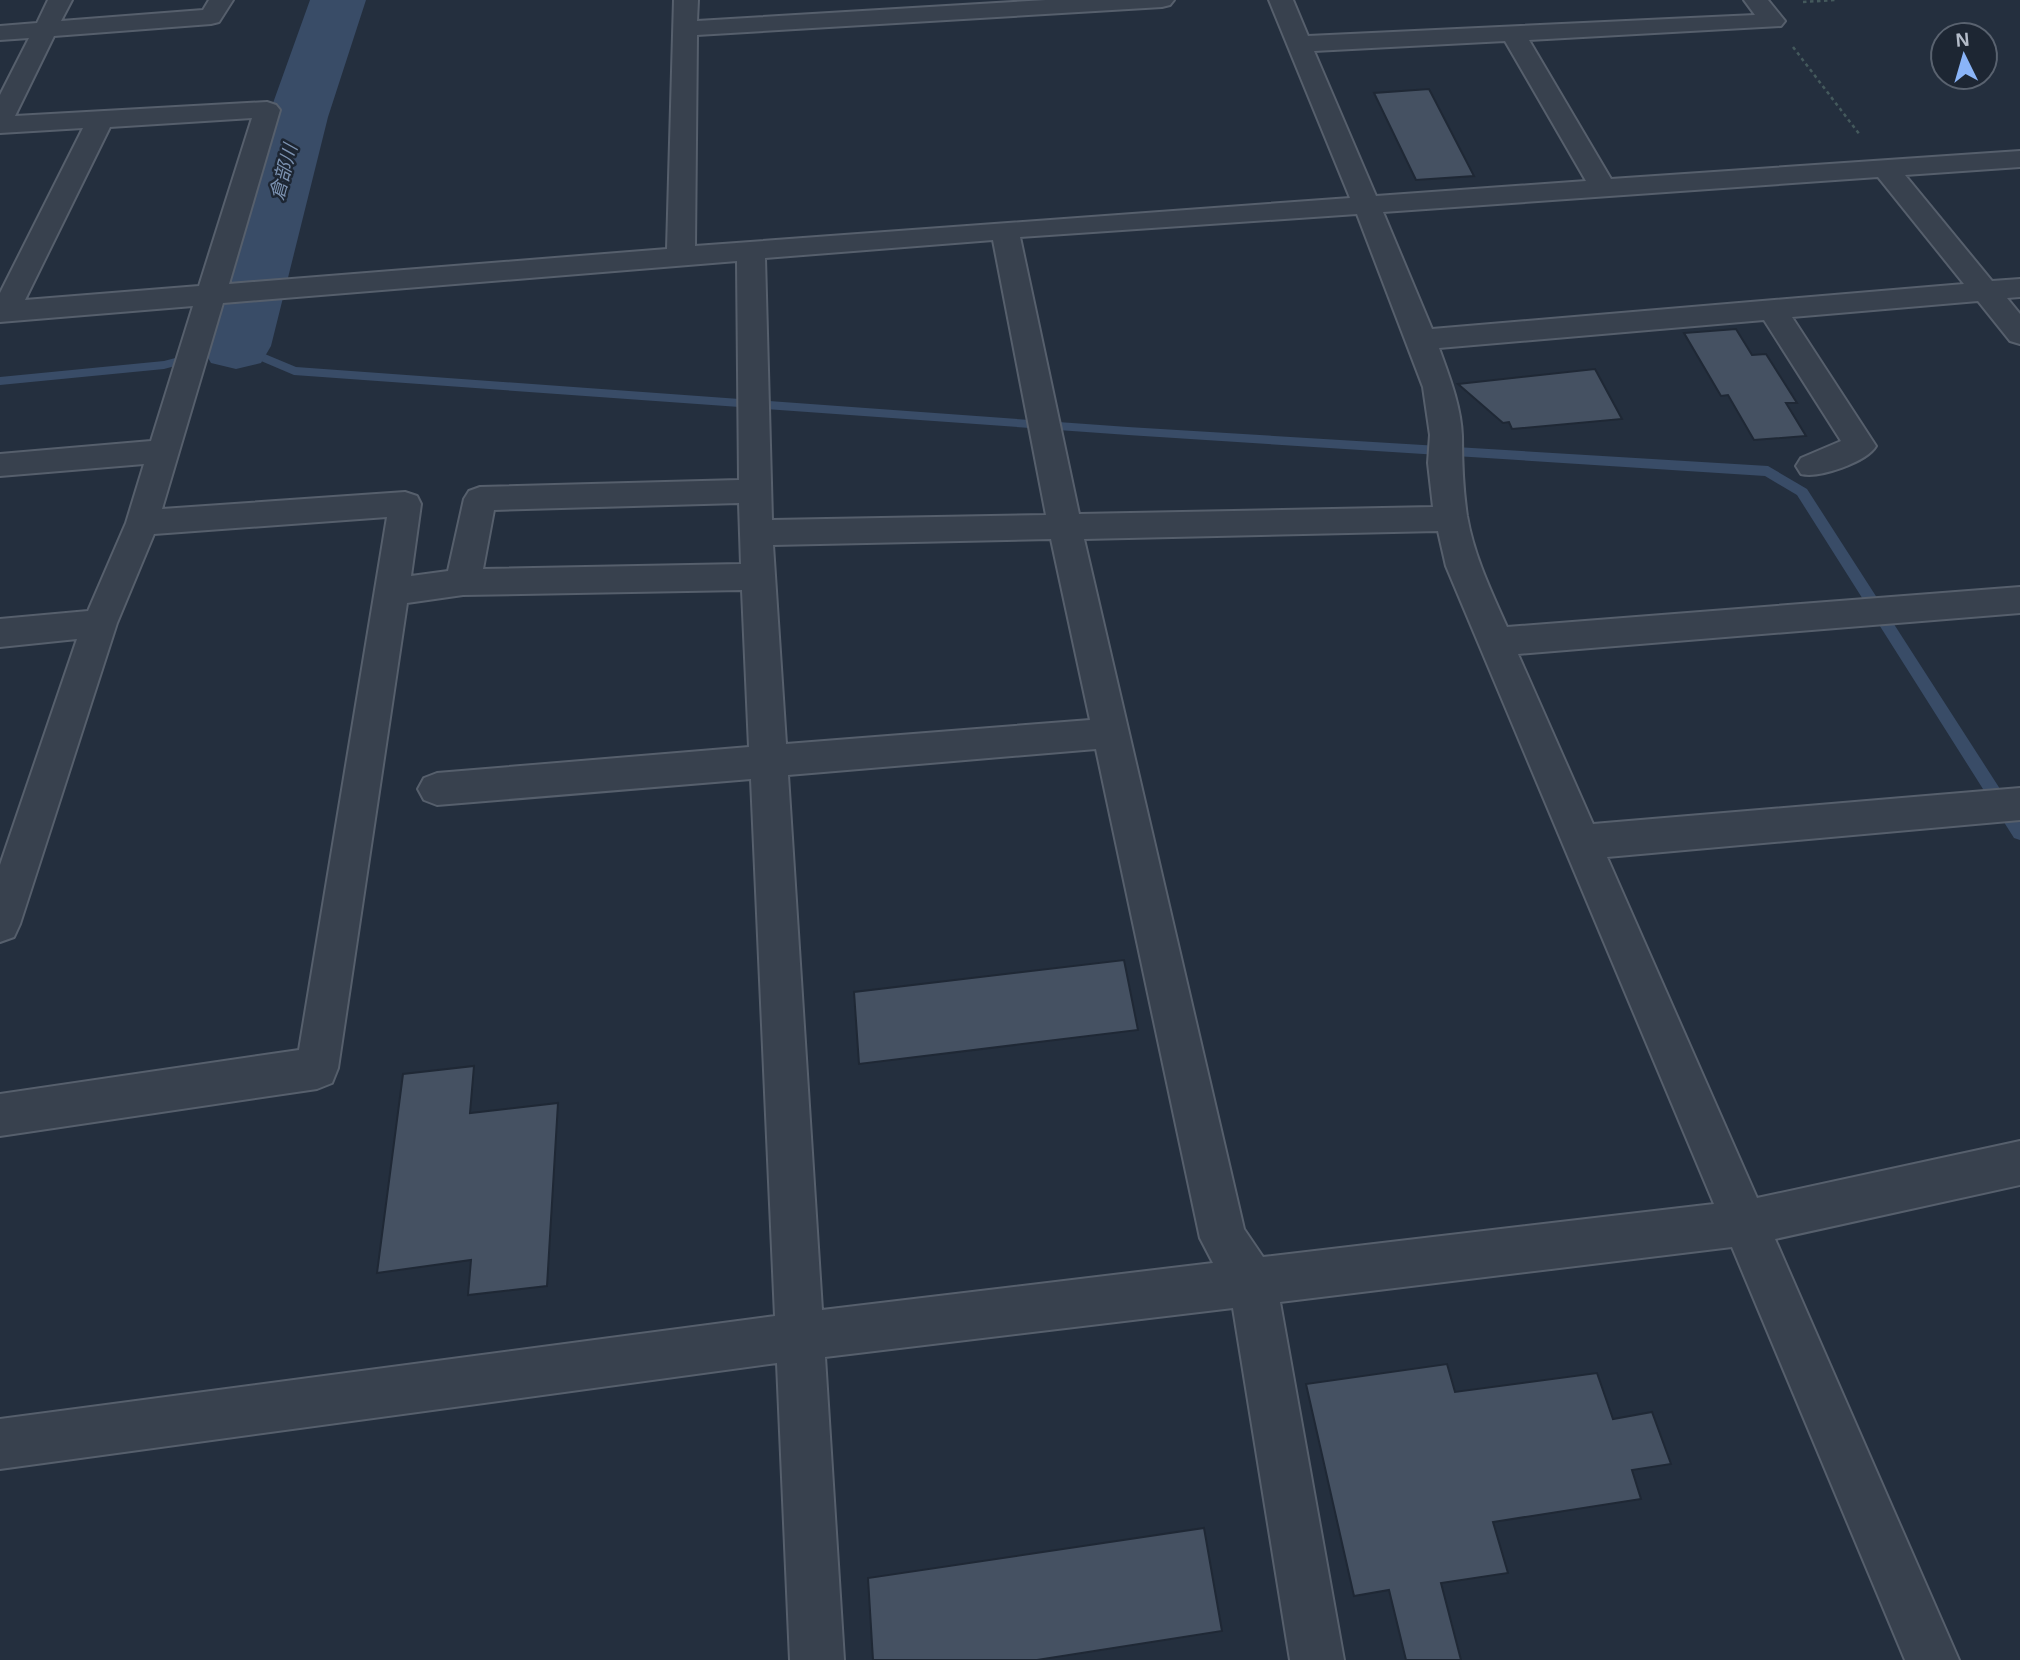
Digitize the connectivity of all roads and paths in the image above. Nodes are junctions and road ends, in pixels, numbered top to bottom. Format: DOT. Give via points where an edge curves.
graph roads {
  1 [pos="60,0"];
  2 [pos="221,0"];
  3 [pos="685,0"];
  4 [pos="1162,0"];
  5 [pos="1281,0"];
  6 [pos="1756,0"];
  7 [pos="979,6"];
  8 [pos="1773,21"];
  9 [pos="685,29"];
  10 [pos="45,31"];
  11 [pos="0,33"];
  12 [pos="1513,34"];
  13 [pos="1300,44"];
  14 [pos="101,118"];
  15 [pos="0,122"];
  16 [pos="2020,159"];
  17 [pos="1885,169"];
  18 [pos="1603,188"];
  19 [pos="1367,206"];
  20 [pos="1005,230"];
  21 [pos="751,250"];
  22 [pos="681,255"];
  23 [pos="2020,288"];
  24 [pos="1987,291"];
  25 [pos="216,293"];
  26 [pos="1772,310"];
  27 [pos="3,312"];
  28 [pos="2020,334"];
  29 [pos="1421,340"];
  30 [pos="163,451"];
  31 [pos="0,465"];
  32 [pos="1812,466"];
  33 [pos="755,491"];
  34 [pos="1451,519"];
  35 [pos="142,523"];
  36 [pos="1065,527"];
  37 [pos="756,533"];
  38 [pos="760,578"];
  39 [pos="463,582"];
  40 [pos="390,592"];
  41 [pos="2020,600"];
  42 [pos="100,623"];
  43 [pos="0,633"];
  44 [pos="1496,642"];
  45 [pos="1111,733"];
  46 [pos="769,759"];
  47 [pos="437,789"];
  48 [pos="2003,806"];
  49 [pos="1582,842"];
  50 [pos="13,844"];
  51 [pos="0,924"];
  52 [pos="0,1115"];
  53 [pos="2020,1163"];
  54 [pos="1746,1223"];
  55 [pos="1253,1284"];
  56 [pos="800,1336"];
  57 [pos="0,1444"];
  58 [pos="817,1660"];
  59 [pos="1317,1660"];
  60 [pos="1932,1660"];
  1 -- 10 [label="street"];
  2 -- 10 [label="street" via="211,17"];
  3 -- 9 [label="street"];
  4 -- 7 [label="street"];
  5 -- 13 [label="street"];
  6 -- 8 [label="street"];
  7 -- 9 [label="street"];
  8 -- 12 [label="street" via="1588,20"];
  8 -- 17 [label="path"];
  9 -- 22 [label="street"];
  10 -- 11 [label="street"];
  10 -- 15 [label="street"];
  12 -- 13 [label="street"];
  12 -- 18 [label="street"];
  13 -- 19 [label="street"];
  14 -- 15 [label="street"];
  14 -- 25 [label="street" via="267,110"];
  14 -- 27 [label="street"];
  16 -- 17 [label="street"];
  17 -- 18 [label="street"];
  17 -- 24 [label="street"];
  18 -- 19 [label="street"];
  19 -- 20 [label="street"];
  19 -- 29 [label="street"];
  20 -- 21 [label="street"];
  20 -- 36 [label="street"];
  21 -- 22 [label="street"];
  21 -- 33 [label="street"];
  22 -- 25 [label="street"];
  23 -- 24 [label="street"];
  24 -- 26 [label="street"];
  24 -- 28 [label="street"];
  25 -- 27 [label="street"];
  25 -- 30 [label="street"];
  26 -- 29 [label="street"];
  26 -- 32 [label="street" via="1860,446"];
  29 -- 34 [label="street" via="1438,387"];
  30 -- 31 [label="street"];
  30 -- 35 [label="street"];
  33 -- 37 [label="street"];
  33 -- 39 [label="street" via="480,499"];
  34 -- 36 [label="street"];
  34 -- 44 [label="street" via="1463,566"];
  35 -- 40 [label="street" via="405,504"];
  35 -- 42 [label="street"];
  36 -- 37 [label="street"];
  36 -- 45 [label="street"];
  37 -- 38 [label="street"];
  38 -- 39 [label="street"];
  38 -- 46 [label="street"];
  39 -- 40 [label="street"];
  40 -- 52 [label="street" via="317,1068"];
  41 -- 44 [label="street"];
  42 -- 43 [label="street"];
  42 -- 50 [label="street"];
  44 -- 49 [label="street"];
  45 -- 46 [label="street"];
  45 -- 55 [label="street" via="1223,1238"];
  46 -- 47 [label="street"];
  46 -- 56 [label="street"];
  48 -- 49 [label="street"];
  49 -- 54 [label="street"];
  50 -- 51 [label="street"];
  53 -- 54 [label="street"];
  54 -- 55 [label="street"];
  54 -- 60 [label="street"];
  55 -- 56 [label="street"];
  55 -- 59 [label="street"];
  56 -- 57 [label="street"];
  56 -- 58 [label="street"];
}
